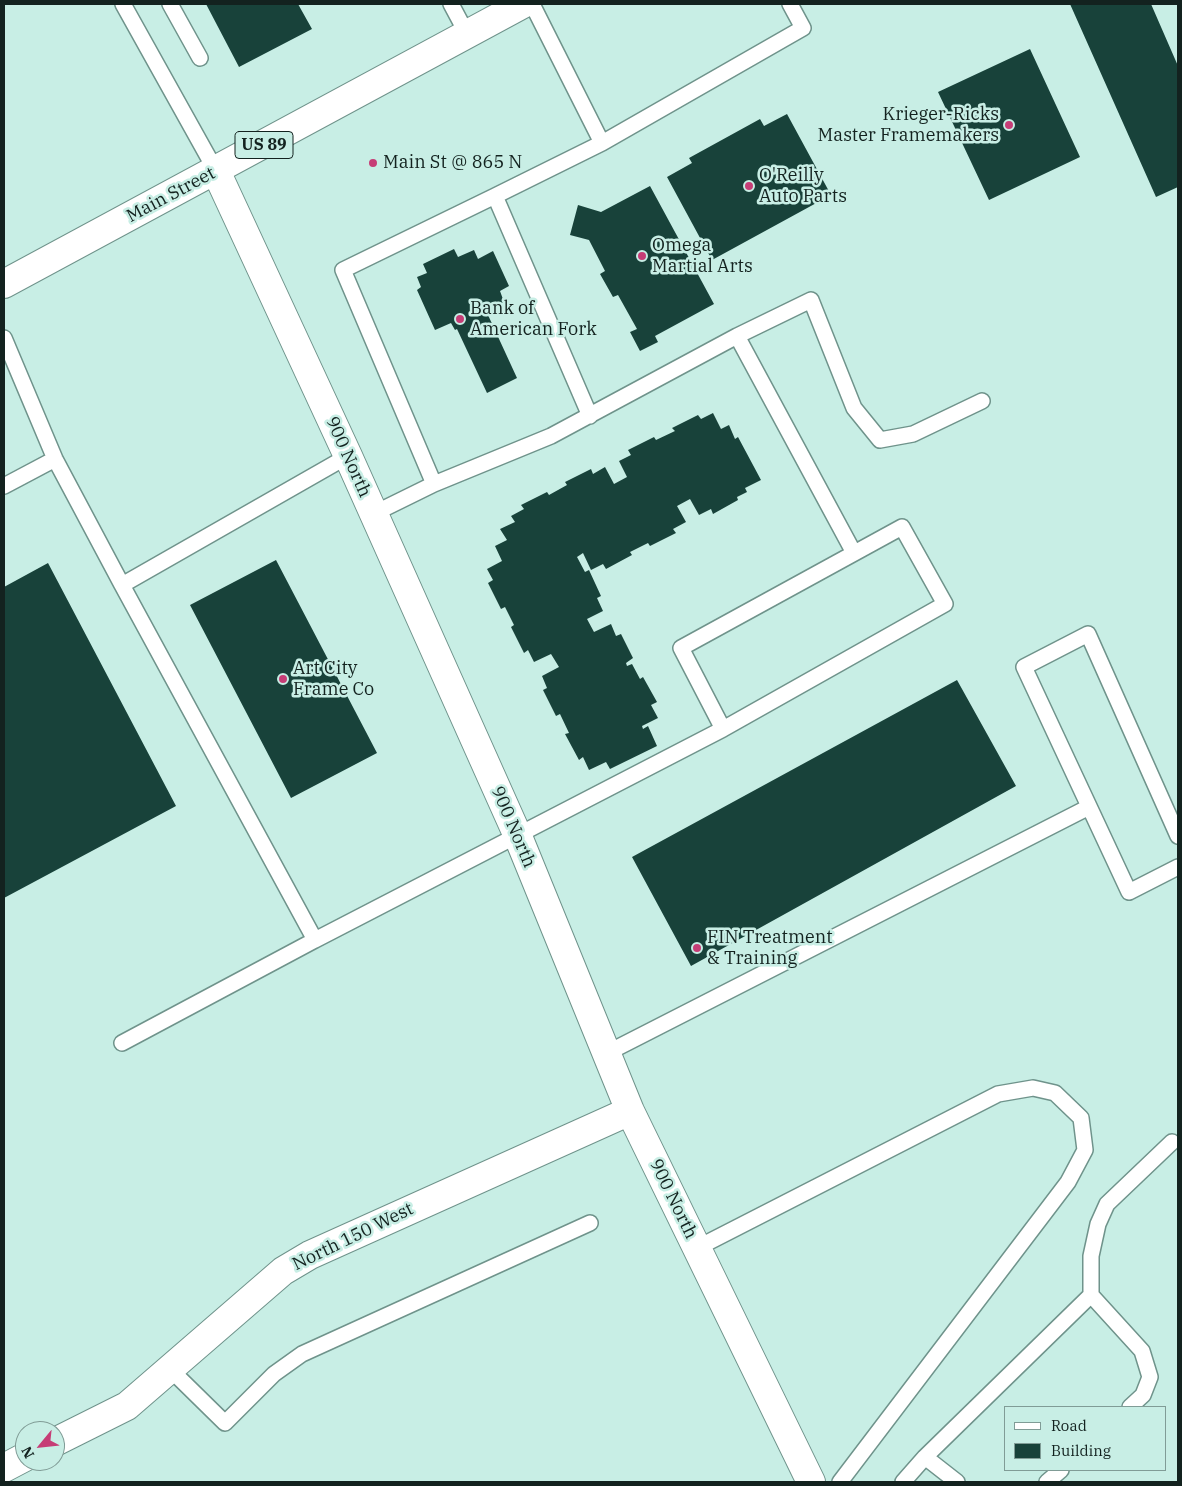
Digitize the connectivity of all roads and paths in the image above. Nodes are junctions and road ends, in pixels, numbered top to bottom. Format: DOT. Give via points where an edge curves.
graph roads {
  1 [pos="124,4"];
  2 [pos="170,4"];
  3 [pos="451,4"];
  4 [pos="790,4"];
  5 [pos="519,5"];
  6 [pos="467,34"];
  7 [pos="200,58"];
  8 [pos="602,143"];
  9 [pos="216,171"];
  10 [pos="495,196"];
  11 [pos="4,284"];
  12 [pos="738,336"];
  13 [pos="4,338"];
  14 [pos="982,401"];
  15 [pos="590,416"];
  16 [pos="348,456"];
  17 [pos="55,458"];
  18 [pos="434,484"];
  19 [pos="4,486"];
  20 [pos="373,514"];
  21 [pos="854,553"];
  22 [pos="122,585"];
  23 [pos="724,729"];
  24 [pos="1089,806"];
  25 [pos="517,834"];
  26 [pos="1178,836"];
  27 [pos="1178,867"];
  28 [pos="315,940"];
  29 [pos="122,1043"];
  30 [pos="607,1053"];
  31 [pos="630,1111"];
  32 [pos="1172,1142"];
  33 [pos="590,1223"];
  34 [pos="697,1248"];
  35 [pos="1091,1295"];
  36 [pos="170,1370"];
  37 [pos="1131,1406"];
  38 [pos="65,1437"];
  39 [pos="925,1457"];
  40 [pos="1060,1471"];
  41 [pos="811,1482"];
  42 [pos="840,1482"];
  43 [pos="903,1482"];
  44 [pos="957,1482"];
  45 [pos="1047,1482"];
  1 -- 9 [label="lane"];
  2 -- 7 [label="lane"];
  3 -- 6 [label="lane"];
  4 -- 8 [label="lane" via="803,28"];
  5 -- 6 [label="street, Main Street / US 89"];
  5 -- 8 [label="lane"];
  6 -- 9 [label="street, Main Street / US 89"];
  8 -- 10 [label="lane"];
  9 -- 11 [label="street, Main Street / US 89"];
  9 -- 16 [label="street, 900 North"];
  10 -- 15 [label="lane"];
  10 -- 18 [label="lane" via="343,270"];
  12 -- 14 [label="lane" via="811,300 854,408 880,440 913,434"];
  12 -- 15 [label="lane"];
  12 -- 21 [label="lane"];
  13 -- 17 [label="lane"];
  15 -- 18 [label="lane" via="552,436"];
  16 -- 20 [label="street, 900 North"];
  16 -- 22 [label="lane"];
  17 -- 19 [label="lane"];
  17 -- 22 [label="lane"];
  18 -- 20 [label="lane"];
  20 -- 25 [label="street, 900 North"];
  21 -- 23 [label="lane" via="681,648"];
  21 -- 23 [label="lane" via="902,527 945,604"];
  22 -- 28 [label="lane"];
  23 -- 25 [label="lane"];
  24 -- 26 [label="lane" via="1024,667 1088,634"];
  24 -- 27 [label="lane" via="1130,892"];
  24 -- 30 [label="lane"];
  25 -- 28 [label="lane"];
  25 -- 30 [label="street, 900 North"];
  28 -- 29 [label="lane"];
  30 -- 31 [label="street, 900 North"];
  31 -- 34 [label="street, 900 North"];
  31 -- 36 [label="street, North 150 West" via="310,1255 283,1271"];
  32 -- 35 [label="lane" via="1107,1204 1098,1224 1091,1256"];
  33 -- 36 [label="lane" via="302,1354 274,1374 225,1423"];
  34 -- 41 [label="street, 900 North"];
  34 -- 42 [label="lane" via="998,1094 1033,1088 1055,1093 1081,1118 1085,1150 1068,1182"];
  35 -- 37 [label="lane" via="1142,1350 1150,1377 1144,1396"];
  35 -- 39 [label="lane"];
  36 -- 38 [label="street, North 150 West" via="126,1406"];
  39 -- 43 [label="lane"];
  39 -- 44 [label="lane"];
  40 -- 45 [label="lane"];
}
